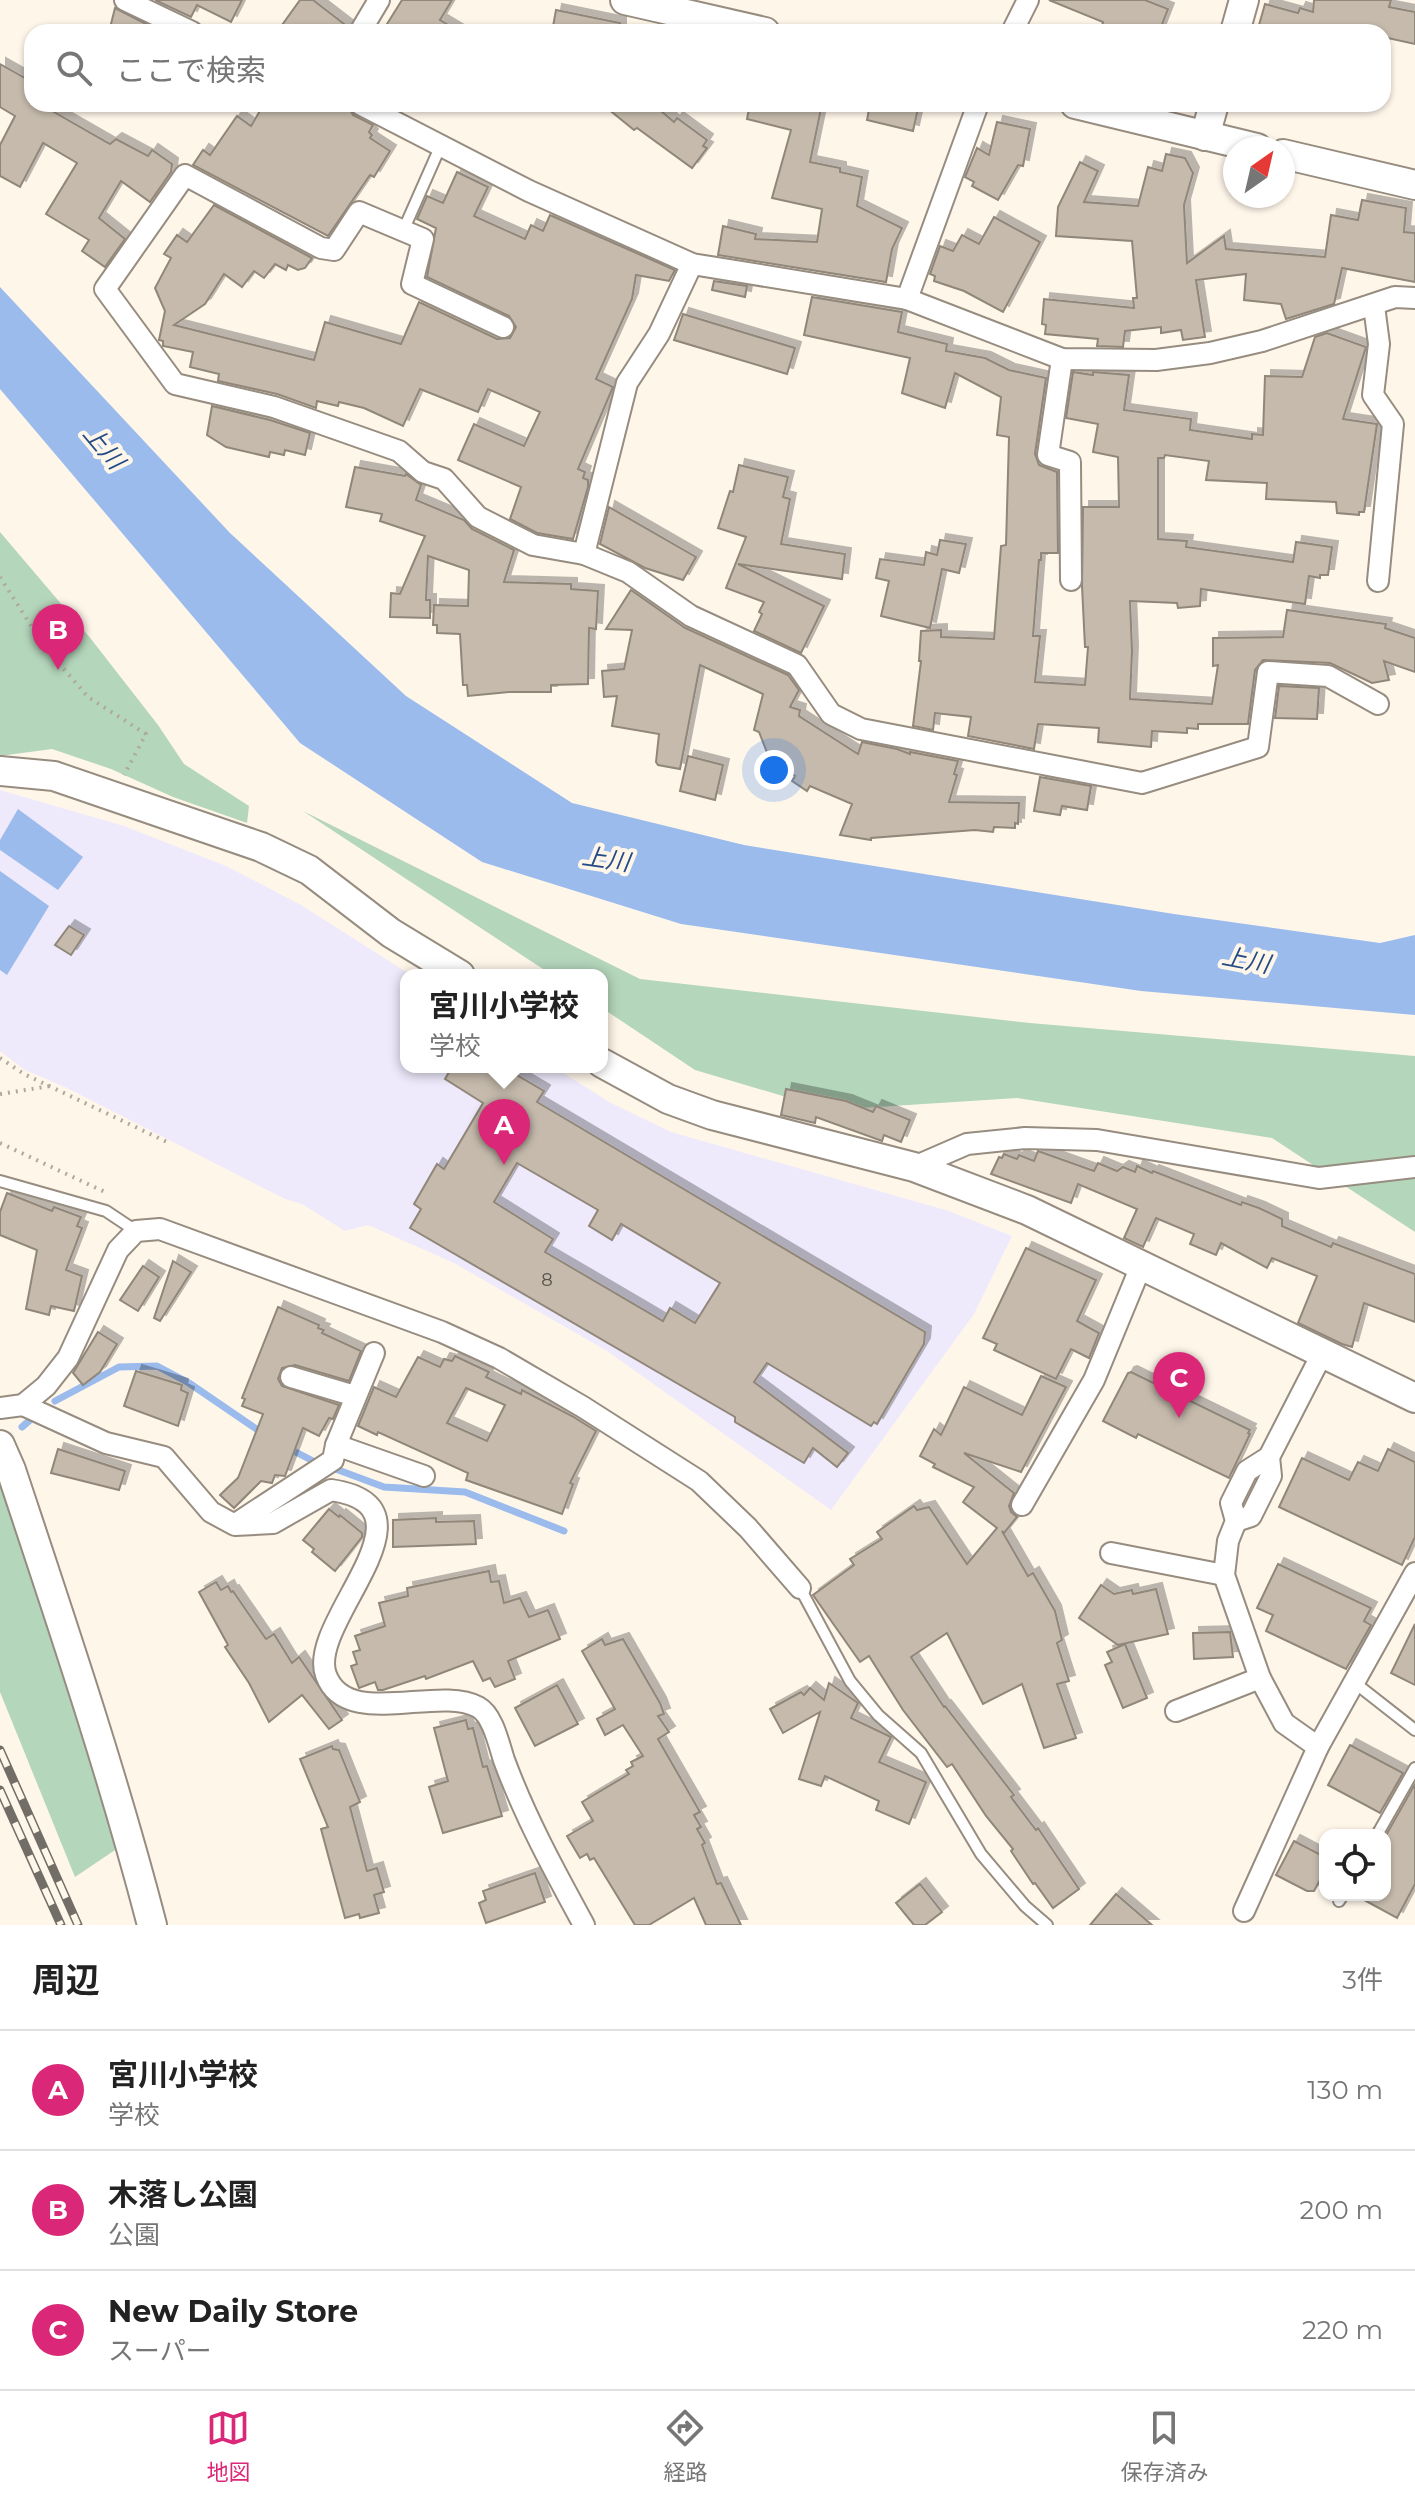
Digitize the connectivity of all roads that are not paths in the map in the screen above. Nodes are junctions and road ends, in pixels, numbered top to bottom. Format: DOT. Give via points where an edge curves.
graph roads {
  1 [pos="125,0"];
  2 [pos="379,0"];
  3 [pos="625,0"];
  4 [pos="1028,0"];
  5 [pos="1244,0"];
  6 [pos="664,4"];
  7 [pos="175,24"];
  8 [pos="365,24"];
  9 [pos="736,24"];
  10 [pos="1016,24"];
  11 [pos="1237,24"];
  12 [pos="376,112"];
  13 [pos="975,112"];
  14 [pos="1108,112"];
  15 [pos="1212,112"];
  16 [pos="1205,136"];
  17 [pos="1223,140"];
  18 [pos="441,145"];
  19 [pos="1295,157"];
  20 [pos="1415,185"];
  21 [pos="403,231"];
  22 [pos="692,264"];
  23 [pos="1415,298"];
  24 [pos="907,299"];
  25 [pos="1374,306"];
  26 [pos="503,327"];
  27 [pos="1062,359"];
  28 [pos="584,554"];
  29 [pos="1071,580"];
  30 [pos="1378,581"];
  31 [pos="1378,704"];
  32 [pos="0,771"];
  33 [pos="450,969"];
  34 [pos="608,1066"];
  35 [pos="914,1167"];
  36 [pos="1415,1167"];
  37 [pos="0,1181"];
  38 [pos="136,1231"];
  39 [pos="1141,1266"];
  40 [pos="374,1353"];
  41 [pos="1322,1354"];
  42 [pos="291,1377"];
  43 [pos="355,1396"];
  44 [pos="1415,1398"];
  45 [pos="23,1405"];
  46 [pos="0,1408"];
  47 [pos="0,1445"];
  48 [pos="336,1445"];
  49 [pos="424,1476"];
  50 [pos="1022,1505"];
  51 [pos="235,1525"];
  52 [pos="1111,1553"];
  53 [pos="1415,1573"];
  54 [pos="1224,1575"];
  55 [pos="800,1588"];
  56 [pos="1260,1678"];
  57 [pos="1355,1683"];
  58 [pos="1176,1711"];
  59 [pos="1415,1730"];
  60 [pos="1318,1747"];
  61 [pos="1415,1768"];
  62 [pos="1380,1829"];
  63 [pos="1244,1911"];
  64 [pos="152,1925"];
  65 [pos="584,1925"];
  66 [pos="1047,1925"];
  1 -- 7 [label="street"];
  2 -- 8 [label="street"];
  3 -- 6 [label="street"];
  4 -- 10 [label="street"];
  5 -- 11 [label="street"];
  6 -- 9 [label="street"];
  12 -- 18 [label="street"];
  13 -- 24 [label="street"];
  14 -- 16 [label="street"];
  15 -- 16 [label="street"];
  16 -- 17 [label="street"];
  18 -- 21 [label="lane"];
  18 -- 22 [label="street"];
  19 -- 20 [label="street"];
  21 -- 26 [label="street" via="423,239 412,284"];
  21 -- 28 [label="street" via="359,212 334,250 321,248 185,175 105,289 175,384 274,407 399,451 423,472 444,479 478,517 533,545"];
  22 -- 24 [label="street"];
  22 -- 28 [label="street" via="659,334 627,383"];
  23 -- 25 [label="street" via="1395,297"];
  24 -- 27 [label="street"];
  25 -- 27 [label="street" via="1210,353 1156,360"];
  25 -- 30 [label="street" via="1379,344 1373,395 1393,424"];
  27 -- 29 [label="street" via="1048,455 1070,462"];
  28 -- 31 [label="street" via="628,572 691,616 797,665 831,714 861,729 1097,775 1142,783 1258,747 1268,672 1328,676"];
  32 -- 33 [label="street" via="54,776 261,847 309,870 391,933"];
  34 -- 35 [label="street" via="668,1099 712,1115"];
  35 -- 36 [label="street" via="967,1144 1025,1138 1097,1140 1319,1178"];
  35 -- 39 [label="street" via="1027,1210"];
  37 -- 38 [label="lane" via="106,1211"];
  38 -- 45 [label="street" via="118,1250 68,1358"];
  38 -- 55 [label="street" via="160,1229 442,1332 499,1358 699,1481"];
  39 -- 41 [label="street"];
  39 -- 50 [label="street" via="1094,1380"];
  40 -- 43 [label="street"];
  41 -- 44 [label="street"];
  41 -- 54 [label="street" via="1269,1457 1247,1471 1231,1503 1236,1521"];
  42 -- 43 [label="street"];
  43 -- 48 [label="street"];
  45 -- 46 [label="street"];
  45 -- 51 [label="street" via="106,1443 164,1457 211,1512"];
  47 -- 64 [label="street" via="79,1673"];
  48 -- 49 [label="street"];
  48 -- 51 [label="street" via="333,1460"];
  51 -- 65 [label="street" via="273,1523 331,1490 363,1498 374,1512 377,1534 373,1553 325,1647 326,1675 340,1694 361,1704 455,1700 480,1708"];
  52 -- 54 [label="street"];
  53 -- 57 [label="street"];
  54 -- 56 [label="street"];
  55 -- 66 [label="lane" via="850,1681 921,1753 981,1854"];
  56 -- 58 [label="street"];
  56 -- 60 [label="street" via="1284,1723"];
  57 -- 59 [label="lane"];
  57 -- 60 [label="street"];
  60 -- 63 [label="street"];
  61 -- 62 [label="lane"];
}
